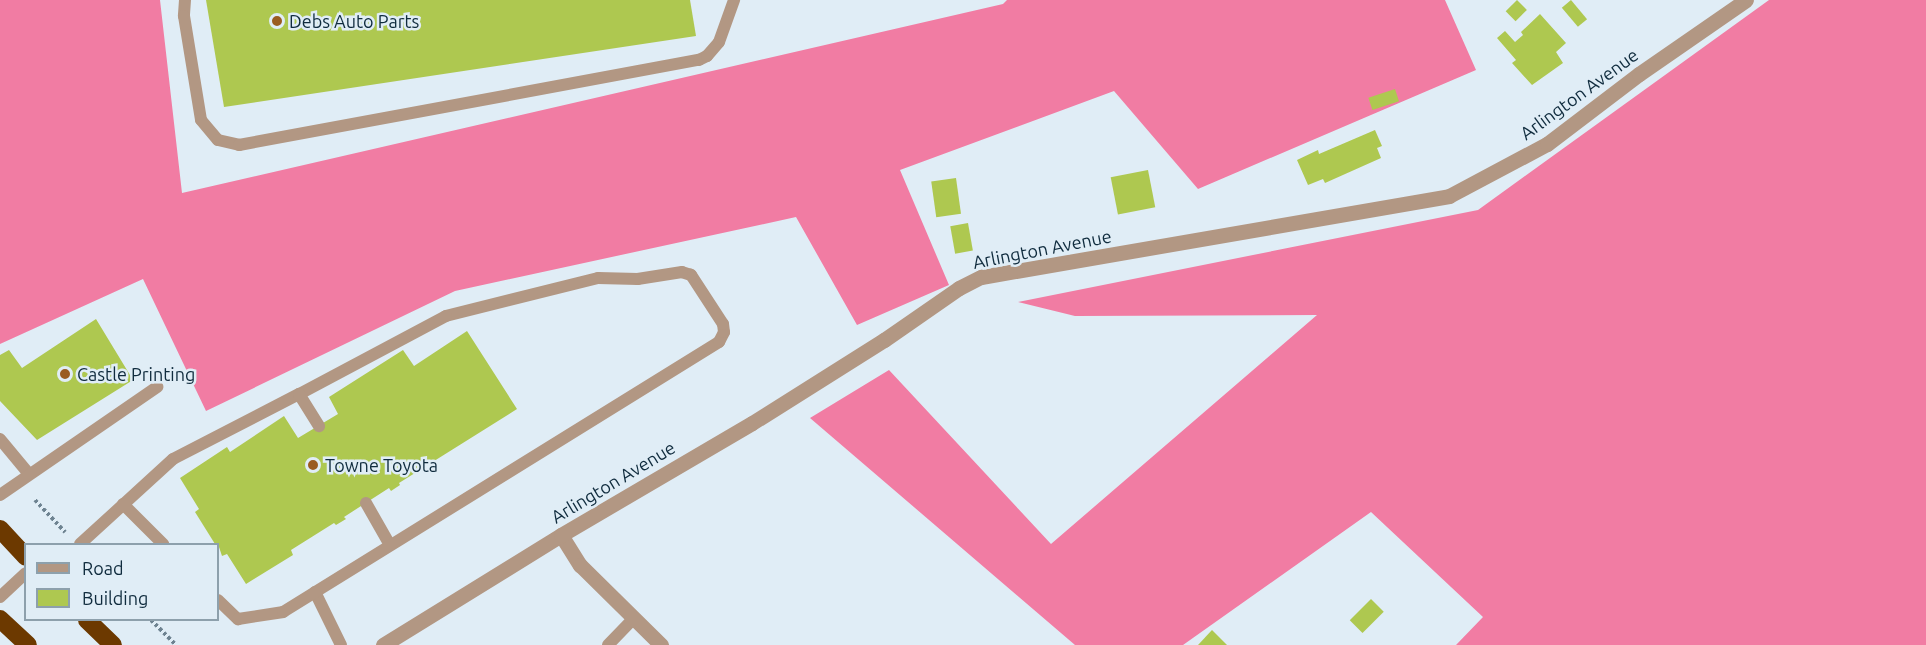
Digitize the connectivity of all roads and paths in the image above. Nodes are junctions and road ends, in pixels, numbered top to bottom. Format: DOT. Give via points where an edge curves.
graph roads {
  1 [pos="185,0"];
  2 [pos="734,0"];
  3 [pos="1746,0"];
  4 [pos="158,387"];
  5 [pos="299,394"];
  6 [pos="319,426"];
  7 [pos="0,440"];
  8 [pos="29,474"];
  9 [pos="0,495"];
  10 [pos="34,500"];
  11 [pos="366,503"];
  12 [pos="123,504"];
  13 [pos="0,530"];
  14 [pos="65,532"];
  15 [pos="561,535"];
  16 [pos="81,543"];
  17 [pos="162,543"];
  18 [pos="390,545"];
  19 [pos="24,555"];
  20 [pos="24,575"];
  21 [pos="315,592"];
  22 [pos="0,597"];
  23 [pos="219,601"];
  24 [pos="634,618"];
  25 [pos="0,619"];
  26 [pos="88,621"];
  27 [pos="152,621"];
  28 [pos="28,645"];
  29 [pos="113,645"];
  30 [pos="176,645"];
  31 [pos="341,645"];
  32 [pos="383,645"];
  33 [pos="608,645"];
  34 [pos="661,645"];
  1 -- 2 [label="lane" via="184,16 201,120 218,140 239,145 699,60 719,42"];
  3 -- 15 [label="street, Arlington Avenue" via="1547,144 1449,196 981,277 752,423"];
  4 -- 8 [label="lane"];
  5 -- 6 [label="lane"];
  5 -- 12 [label="lane" via="173,459"];
  5 -- 18 [label="lane" via="446,316 598,278 638,279 687,273 723,324 719,342"];
  7 -- 8 [label="lane"];
  8 -- 9 [label="lane"];
  10 -- 14 [label="path"];
  11 -- 18 [label="lane"];
  12 -- 16 [label="lane"];
  12 -- 17 [label="lane"];
  13 -- 19 [label="highway"];
  15 -- 24 [label="street" via="580,565"];
  15 -- 32 [label="street, Arlington Avenue"];
  18 -- 21 [label="lane"];
  20 -- 22 [label="lane"];
  21 -- 23 [label="lane" via="283,612 238,619"];
  21 -- 31 [label="lane"];
  24 -- 33 [label="lane"];
  24 -- 34 [label="street"];
  25 -- 28 [label="highway"];
  26 -- 29 [label="highway"];
  27 -- 30 [label="path"];
}
